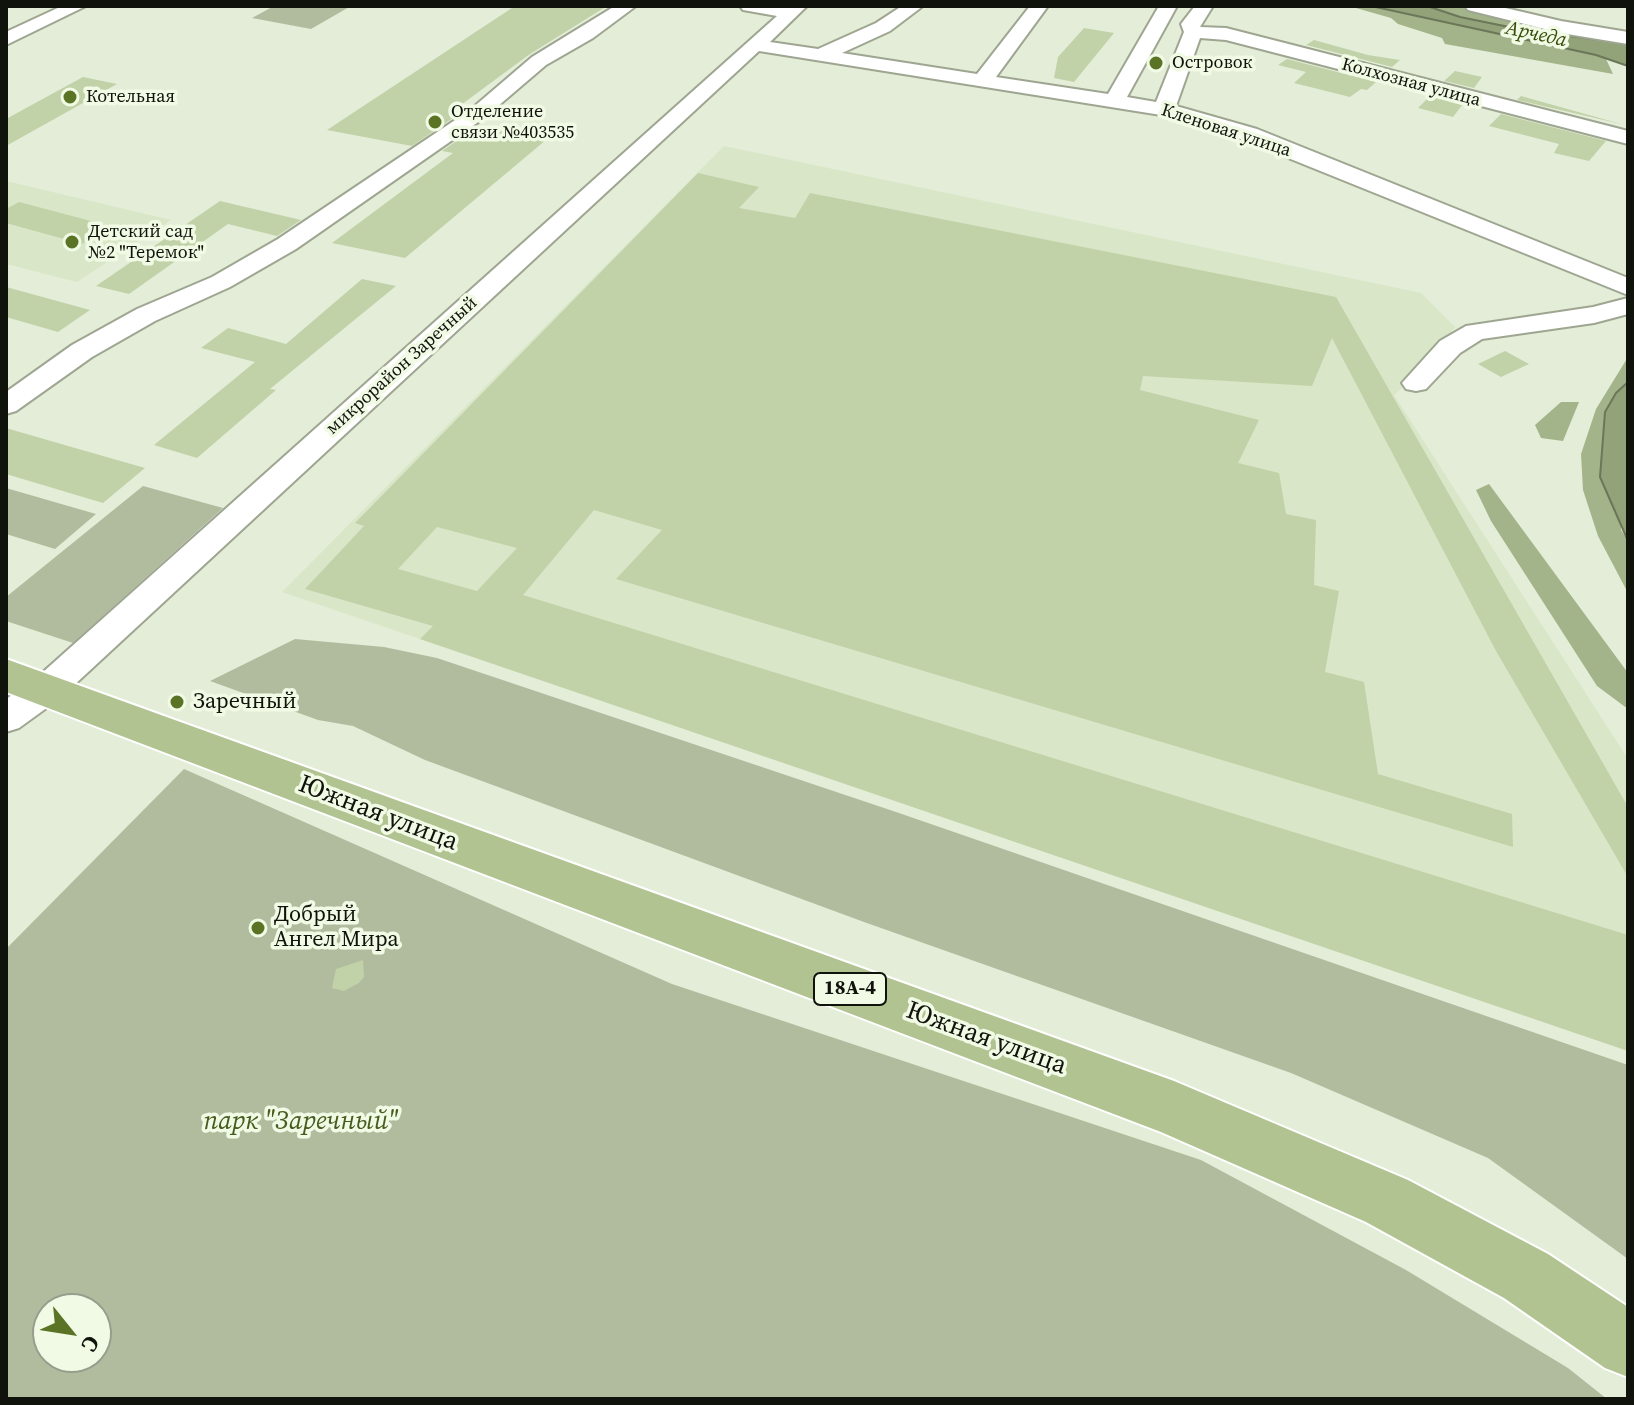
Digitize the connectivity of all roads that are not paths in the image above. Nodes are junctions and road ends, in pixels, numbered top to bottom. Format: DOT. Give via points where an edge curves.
graph roads {
  1 [pos="77,6"];
  2 [pos="627,6"];
  3 [pos="749,6"];
  4 [pos="914,6"];
  5 [pos="1039,6"];
  6 [pos="1168,6"];
  7 [pos="1204,6"];
  8 [pos="1474,6"];
  9 [pos="794,9"];
  10 [pos="1193,32"];
  11 [pos="1628,38"];
  12 [pos="6,39"];
  13 [pos="755,45"];
  14 [pos="821,55"];
  15 [pos="982,81"];
  16 [pos="1114,101"];
  17 [pos="1164,109"];
  18 [pos="1628,138"];
  19 [pos="1628,287"];
  20 [pos="1628,306"];
  21 [pos="1416,383"];
  22 [pos="6,405"];
  23 [pos="19,694"];
  24 [pos="1628,1345"];
  1 -- 12 [label="street"];
  2 -- 22 [label="street" via="539,61 477,114 287,244 82,351"];
  3 -- 9 [label="street, микрорайон Заречный"];
  4 -- 14 [label="street" via="883,27"];
  5 -- 15 [label="street"];
  6 -- 16 [label="street"];
  7 -- 10 [label="street" via="1190,24"];
  8 -- 11 [label="street"];
  9 -- 13 [label="street, микрорайон Заречный"];
  10 -- 17 [label="street"];
  10 -- 18 [label="street, Колхозная улица" via="1226,34"];
  13 -- 14 [label="street, Кленовая улица"];
  13 -- 23 [label="street, микрорайон Заречный"];
  14 -- 15 [label="street, Кленовая улица"];
  15 -- 16 [label="street, Кленовая улица"];
  16 -- 17 [label="street, Кленовая улица"];
  17 -- 19 [label="street, Кленовая улица" via="1249,134"];
  20 -- 21 [label="street" via="1475,332 1450,347"];
  23 -- 24 [label="main road, Южная улица / 18А-4" via="1174,1109 1387,1201 1526,1276"];
}
